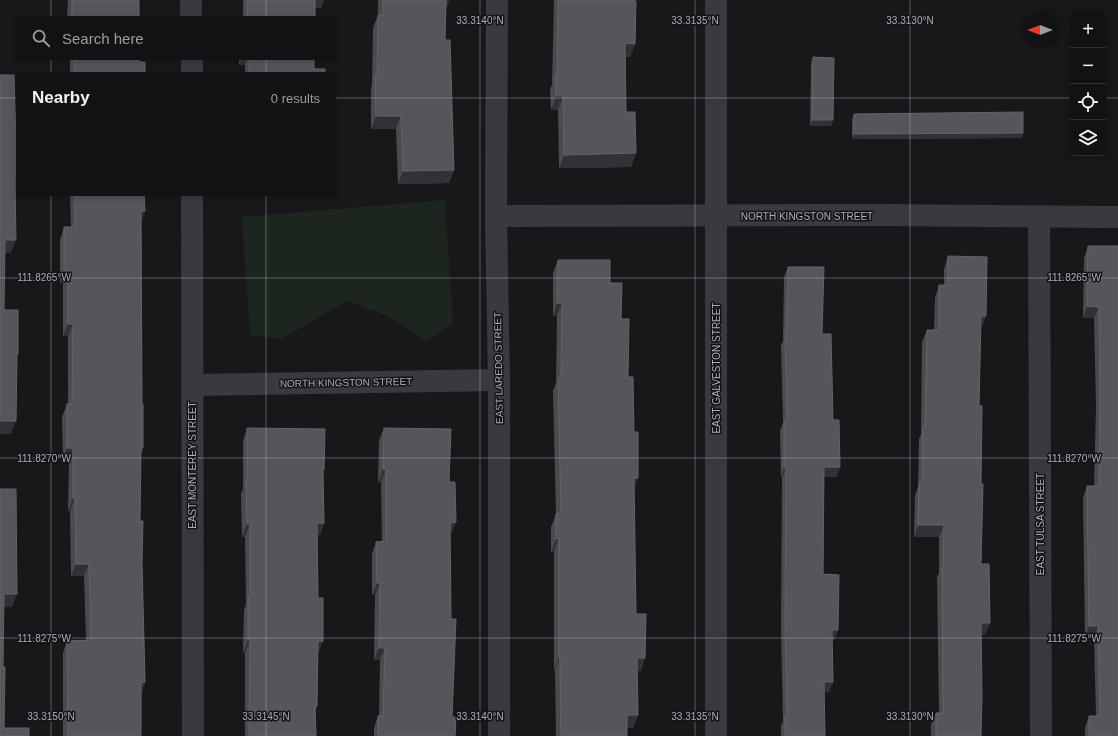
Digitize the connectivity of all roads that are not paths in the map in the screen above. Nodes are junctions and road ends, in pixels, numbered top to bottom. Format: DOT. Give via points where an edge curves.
graph roads {
  1 [pos="191,0"];
  2 [pos="497,0"];
  3 [pos="716,0"];
  4 [pos="191,16"];
  5 [pos="192,60"];
  6 [pos="192,72"];
  7 [pos="192,196"];
  8 [pos="496,216"];
  9 [pos="716,216"];
  10 [pos="1039,217"];
  11 [pos="1118,217"];
  12 [pos="499,380"];
  13 [pos="192,385"];
  14 [pos="193,736"];
  15 [pos="499,736"];
  16 [pos="716,736"];
  17 [pos="1041,736"];
  1 -- 4 [label="street"];
  2 -- 8 [label="street, EAST LAREDO STREET"];
  3 -- 9 [label="street, EAST GALVESTON STREET"];
  5 -- 6 [label="street"];
  7 -- 13 [label="street, EAST MONTEREY STREET"];
  8 -- 9 [label="street, NORTH KINGSTON STREET"];
  8 -- 12 [label="street, EAST LAREDO STREET"];
  9 -- 10 [label="street, NORTH KINGSTON STREET"];
  9 -- 16 [label="street, EAST GALVESTON STREET"];
  10 -- 11 [label="street, NORTH KINGSTON STREET"];
  10 -- 17 [label="street, EAST TULSA STREET"];
  12 -- 13 [label="street, NORTH KINGSTON STREET"];
  12 -- 15 [label="street, EAST LAREDO STREET"];
  13 -- 14 [label="street, EAST MONTEREY STREET"];
}
